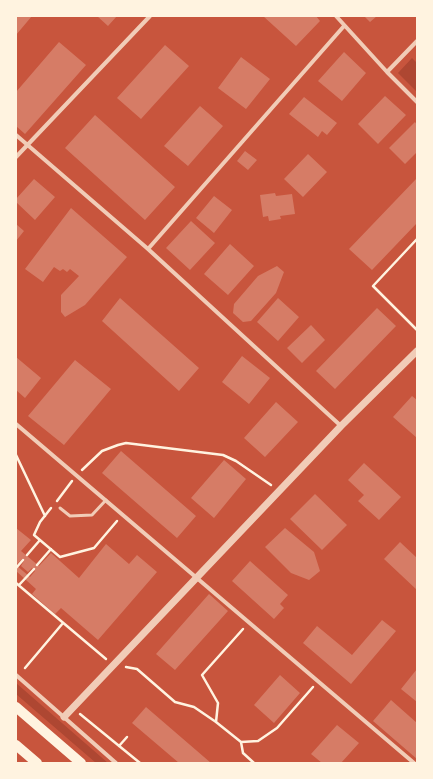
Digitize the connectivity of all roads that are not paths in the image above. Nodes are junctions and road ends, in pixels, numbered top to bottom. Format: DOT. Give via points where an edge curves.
graph roads {
  1 [pos="150,16"];
  2 [pos="336,16"];
  3 [pos="344,26"];
  4 [pos="417,42"];
  5 [pos="387,72"];
  6 [pos="417,102"];
  7 [pos="16,135"];
  8 [pos="27,145"];
  9 [pos="16,157"];
  10 [pos="148,249"];
  11 [pos="416,355"];
  12 [pos="16,424"];
  13 [pos="341,426"];
  14 [pos="106,500"];
  15 [pos="60,508"];
  16 [pos="198,578"];
  17 [pos="16,675"];
  18 [pos="16,707"];
  19 [pos="64,717"];
  20 [pos="16,745"];
  21 [pos="37,763"];
  22 [pos="81,763"];
  23 [pos="116,763"];
  24 [pos="414,763"];
  1 -- 8 [label="street"];
  2 -- 3 [label="street"];
  3 -- 5 [label="street"];
  3 -- 10 [label="street"];
  4 -- 5 [label="street"];
  5 -- 6 [label="street"];
  7 -- 8 [label="street"];
  8 -- 9 [label="street"];
  8 -- 10 [label="street"];
  10 -- 13 [label="street"];
  11 -- 13 [label="street"];
  12 -- 14 [label="street"];
  13 -- 16 [label="street"];
  14 -- 15 [label="lane" via="92,514 70,516"];
  14 -- 16 [label="street"];
  16 -- 19 [label="street"];
  16 -- 24 [label="street"];
  17 -- 19 [label="street"];
  18 -- 22 [label="highway"];
  19 -- 23 [label="street"];
  20 -- 21 [label="highway"];
}
